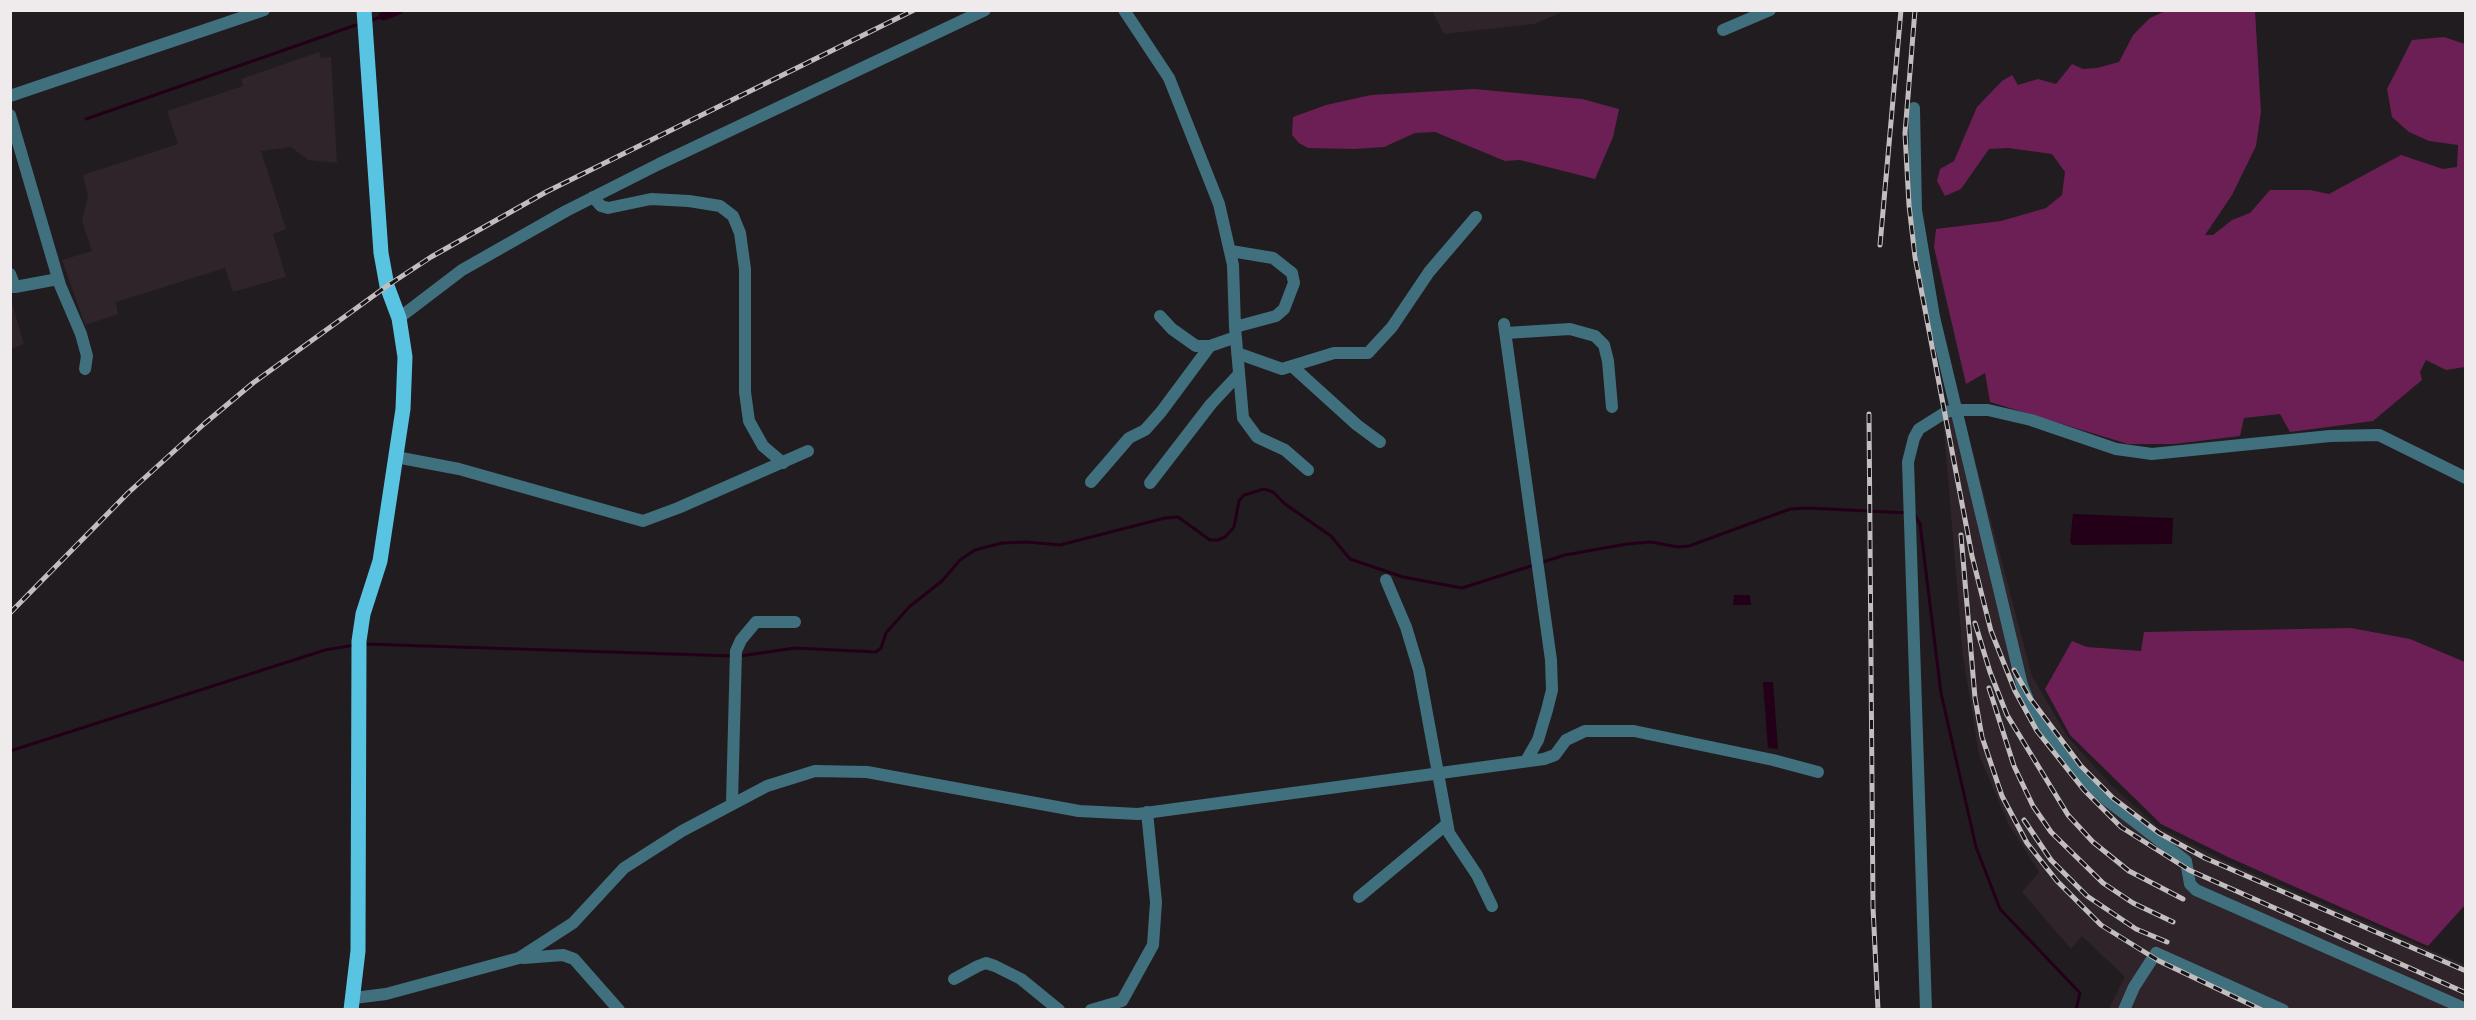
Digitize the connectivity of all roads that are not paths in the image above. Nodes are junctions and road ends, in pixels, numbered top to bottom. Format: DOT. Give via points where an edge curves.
graph roads {
  1 [pos="264,10"];
  2 [pos="364,10"];
  3 [pos="985,10"];
  4 [pos="1124,10"];
  5 [pos="1770,10"];
  6 [pos="1723,30"];
  7 [pos="10,96"];
  8 [pos="1914,108"];
  9 [pos="10,115"];
  10 [pos="593,197"];
  11 [pos="1476,217"];
  12 [pos="1231,251"];
  13 [pos="10,274"];
  14 [pos="58,279"];
  15 [pos="1161,316"];
  16 [pos="399,318"];
  17 [pos="1236,332"];
  18 [pos="1210,346"];
  19 [pos="1237,353"];
  20 [pos="1293,367"];
  21 [pos="85,369"];
  22 [pos="1239,374"];
  23 [pos="1612,407"];
  24 [pos="1957,410"];
  25 [pos="1380,442"];
  26 [pos="808,451"];
  27 [pos="396,457"];
  28 [pos="783,463"];
  29 [pos="1308,470"];
  30 [pos="2466,478"];
  31 [pos="1091,482"];
  32 [pos="1150,483"];
  33 [pos="1386,580"];
  34 [pos="795,622"];
  35 [pos="1526,761"];
  36 [pos="1818,772"];
  37 [pos="1439,773"];
  38 [pos="732,802"];
  39 [pos="1147,812"];
  40 [pos="1447,824"];
  41 [pos="1359,897"];
  42 [pos="1492,906"];
  43 [pos="519,958"];
  44 [pos="954,979"];
  45 [pos="353,1004"];
  46 [pos="2466,1009"];
  47 [pos="619,1010"];
  48 [pos="1059,1010"];
  49 [pos="1090,1010"];
  50 [pos="1926,1010"];
  51 [pos="2124,1010"];
  52 [pos="2283,1010"];
  1 -- 7 [label="street"];
  2 -- 16 [label="main road" via="381,253 387,286"];
  3 -- 10 [label="street"];
  4 -- 12 [label="street" via="1179,99 1220,204"];
  5 -- 6 [label="street"];
  8 -- 24 [label="street" via="1914,167 1922,256"];
  9 -- 14 [label="street"];
  10 -- 16 [label="street" via="462,270"];
  10 -- 28 [label="street" via="608,208 651,199 689,201 720,206 733,216 745,262 745,392 749,421 763,446"];
  11 -- 20 [label="street" via="1368,353 1334,353"];
  12 -- 17 [label="street"];
  12 -- 17 [label="street" via="1273,258 1292,273 1294,283 1284,309 1276,316"];
  13 -- 14 [label="street" via="15,287"];
  14 -- 21 [label="street" via="81,334 87,356"];
  15 -- 18 [label="street" via="1187,342"];
  16 -- 27 [label="main road" via="405,357"];
  17 -- 18 [label="street"];
  17 -- 19 [label="street"];
  18 -- 31 [label="street" via="1161,412 1145,430 1129,438"];
  19 -- 20 [label="street" via="1282,369"];
  19 -- 22 [label="street"];
  20 -- 25 [label="street"];
  22 -- 29 [label="street" via="1243,418 1248,426"];
  22 -- 32 [label="street"];
  23 -- 35 [label="street" via="1608,361 1604,345 1595,336 1570,329 1505,328 1551,660 1551,690 1538,740"];
  24 -- 30 [label="street" via="2015,415 2135,453 2379,435"];
  24 -- 46 [label="street" via="2025,695 2033,713 2078,772 2108,801 2186,861 2190,884 2196,890"];
  24 -- 50 [label="street" via="1930,420 1914,438 1908,462"];
  26 -- 28 [label="street"];
  27 -- 28 [label="street" via="459,469 635,521 650,519"];
  27 -- 45 [label="main road" via="380,561 363,614 359,644 358,951"];
  33 -- 37 [label="street" via="1419,670"];
  34 -- 38 [label="street" via="756,622 746,633 736,656"];
  35 -- 36 [label="street" via="1555,755 1566,740 1586,731 1634,731"];
  35 -- 37 [label="street"];
  37 -- 39 [label="street"];
  37 -- 40 [label="street"];
  38 -- 39 [label="street" via="815,771 867,772 1079,811"];
  38 -- 43 [label="street" via="624,868 573,923"];
  39 -- 49 [label="street" via="1156,902 1153,945 1122,1001"];
  40 -- 41 [label="street"];
  40 -- 42 [label="street"];
  43 -- 45 [label="street"];
  43 -- 47 [label="street" via="563,955 574,959"];
  44 -- 48 [label="street" via="986,963 1021,979"];
  51 -- 52 [label="street" via="2156,953"];
}
